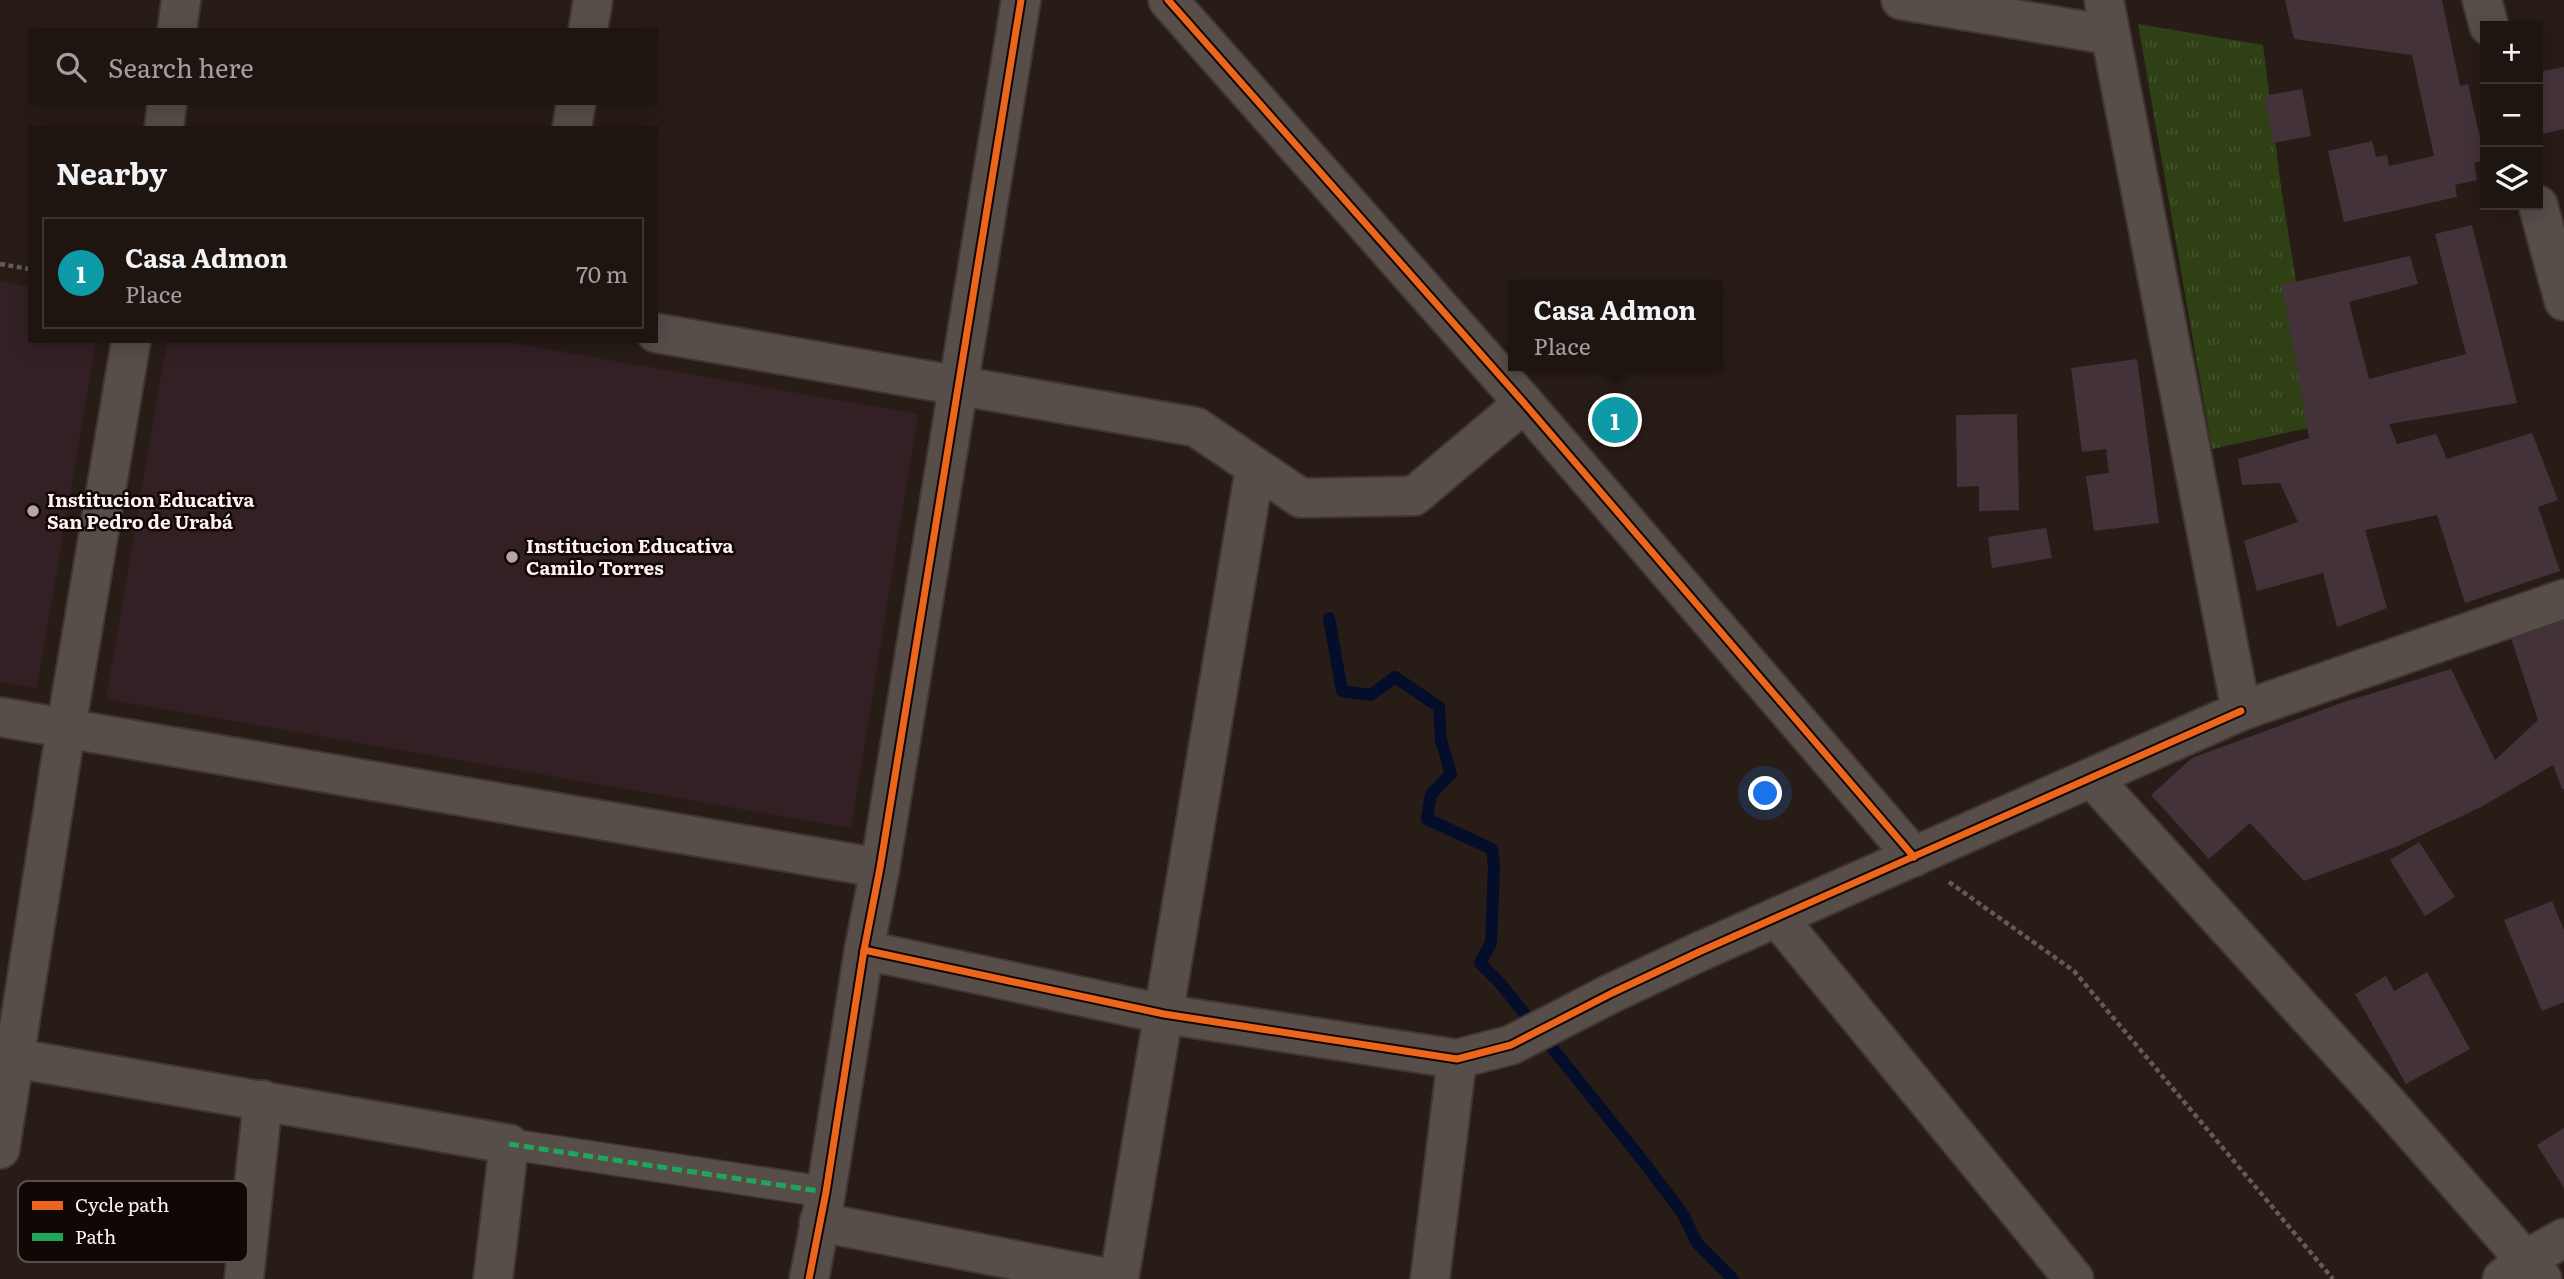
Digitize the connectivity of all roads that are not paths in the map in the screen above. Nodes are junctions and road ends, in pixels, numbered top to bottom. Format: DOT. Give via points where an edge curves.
graph roads {
  1 [pos="181,0"];
  2 [pos="593,0"];
  3 [pos="1021,0"];
  4 [pos="1168,0"];
  5 [pos="1901,0"];
  6 [pos="2482,0"];
  7 [pos="2107,17"];
  8 [pos="2488,21"];
  9 [pos="177,28"];
  10 [pos="588,28"];
  11 [pos="167,105"];
  12 [pos="576,105"];
  13 [pos="164,126"];
  14 [pos="572,126"];
  15 [pos="2539,210"];
  16 [pos="2564,301"];
  17 [pos="658,333"];
  18 [pos="131,343"];
  19 [pos="958,386"];
  20 [pos="1524,403"];
  21 [pos="1255,468"];
  22 [pos="2564,599"];
  23 [pos="2241,711"];
  24 [pos="0,717"];
  25 [pos="65,728"];
  26 [pos="2092,778"];
  27 [pos="1914,857"];
  28 [pos="880,868"];
  29 [pos="1777,917"];
  30 [pos="864,950"];
  31 [pos="1164,1014"];
  32 [pos="14,1058"];
  33 [pos="1457,1059"];
  34 [pos="263,1100"];
  35 [pos="509,1144"];
  36 [pos="0,1149"];
  37 [pos="822,1207"];
  38 [pos="2564,1238"];
  39 [pos="248,1241"];
  40 [pos="2523,1273"];
  41 [pos="494,1279"];
  42 [pos="809,1279"];
  43 [pos="1112,1279"];
  44 [pos="1119,1279"];
  45 [pos="1430,1279"];
  46 [pos="2074,1279"];
  1 -- 9 [label="street"];
  2 -- 10 [label="street"];
  3 -- 19 [label="street"];
  4 -- 20 [label="street"];
  5 -- 7 [label="street"];
  6 -- 8 [label="street"];
  7 -- 23 [label="street"];
  11 -- 13 [label="street"];
  12 -- 14 [label="street"];
  15 -- 16 [label="street"];
  17 -- 19 [label="street"];
  18 -- 25 [label="street"];
  19 -- 21 [label="street" via="1196,427"];
  19 -- 28 [label="street"];
  20 -- 21 [label="street" via="1415,496 1301,498"];
  20 -- 27 [label="street"];
  21 -- 31 [label="street"];
  22 -- 23 [label="street"];
  23 -- 26 [label="street"];
  24 -- 25 [label="street"];
  25 -- 28 [label="street"];
  25 -- 32 [label="street"];
  26 -- 27 [label="street"];
  26 -- 40 [label="street" via="2389,1105"];
  27 -- 29 [label="street"];
  28 -- 30 [label="street"];
  29 -- 33 [label="street" via="1511,1045"];
  29 -- 46 [label="street"];
  30 -- 31 [label="street"];
  30 -- 37 [label="street"];
  31 -- 33 [label="street"];
  31 -- 44 [label="street"];
  32 -- 34 [label="street"];
  32 -- 36 [label="street"];
  33 -- 45 [label="street"];
  34 -- 35 [label="street"];
  34 -- 39 [label="street"];
  35 -- 37 [label="street"];
  35 -- 41 [label="street"];
  37 -- 42 [label="street"];
  37 -- 43 [label="street"];
  38 -- 40 [label="street"];
}
